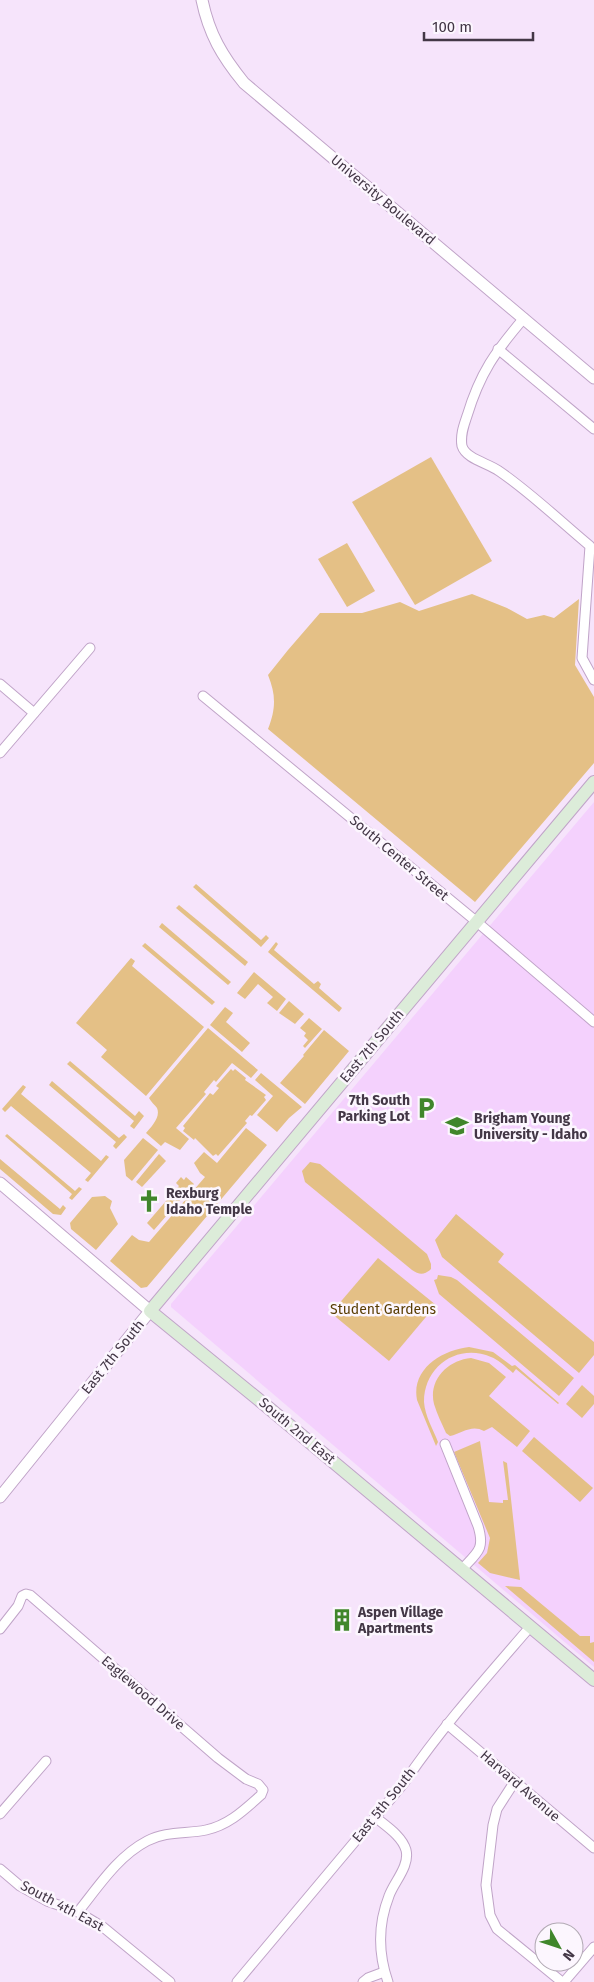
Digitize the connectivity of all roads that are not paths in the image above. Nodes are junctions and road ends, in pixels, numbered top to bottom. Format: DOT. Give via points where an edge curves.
graph roads {
  1 [pos="202,0"];
  2 [pos="524,318"];
  3 [pos="498,349"];
  4 [pos="594,378"];
  5 [pos="594,429"];
  6 [pos="592,546"];
  7 [pos="90,648"];
  8 [pos="594,680"];
  9 [pos="0,684"];
  10 [pos="203,696"];
  11 [pos="34,713"];
  12 [pos="0,754"];
  13 [pos="594,782"];
  14 [pos="477,922"];
  15 [pos="594,1022"];
  16 [pos="0,1183"];
  17 [pos="150,1312"];
  18 [pos="445,1444"];
  19 [pos="0,1497"];
  20 [pos="462,1569"];
  21 [pos="530,1627"];
  22 [pos="0,1629"];
  23 [pos="594,1680"];
  24 [pos="447,1724"];
  25 [pos="46,1761"];
  26 [pos="515,1781"];
  27 [pos="0,1814"];
  28 [pos="375,1817"];
  29 [pos="594,1848"];
  30 [pos="0,1869"];
  31 [pos="78,1912"];
  32 [pos="594,1947"];
  33 [pos="384,1972"];
  34 [pos="170,1982"];
  35 [pos="237,1982"];
  36 [pos="363,1982"];
  37 [pos="388,1982"];
  38 [pos="563,1982"];
  1 -- 2 [label="street, University Boulevard" via="206,23 216,43 244,83"];
  2 -- 3 [label="street"];
  2 -- 4 [label="street, University Boulevard"];
  3 -- 5 [label="street"];
  3 -- 6 [label="street" via="473,395 462,433 462,447 468,455 498,470"];
  6 -- 8 [label="street" via="582,658"];
  7 -- 11 [label="street"];
  9 -- 11 [label="street"];
  10 -- 14 [label="street, South Center Street"];
  11 -- 12 [label="street"];
  13 -- 14 [label="main road, East 7th South"];
  14 -- 15 [label="street, South Center Street"];
  14 -- 17 [label="main road, East 7th South"];
  16 -- 17 [label="street, South 2nd East"];
  17 -- 19 [label="street, East 7th South"];
  17 -- 20 [label="main road, South 2nd East"];
  18 -- 20 [label="street" via="482,1540 481,1547"];
  20 -- 21 [label="main road, South 2nd East"];
  21 -- 23 [label="main road, South 2nd East"];
  21 -- 24 [label="street, East 5th South"];
  22 -- 31 [label="street, Eaglewood Drive" via="24,1595 30,1595 218,1758 258,1784 262,1791 228,1822 206,1830 166,1834 127,1854"];
  24 -- 26 [label="street, Harvard Avenue"];
  24 -- 28 [label="street, East 5th South"];
  25 -- 27 [label="street"];
  26 -- 29 [label="street, Harvard Avenue"];
  26 -- 38 [label="street" via="497,1809 493,1825 486,1885 490,1915 497,1929"];
  28 -- 33 [label="street" via="401,1840 406,1852 403,1869 389,1895 381,1926"];
  28 -- 35 [label="street, East 5th South"];
  30 -- 31 [label="street, South 4th East" via="20,1886 47,1901"];
  31 -- 34 [label="street, South 4th East" via="103,1927"];
  32 -- 38 [label="street"];
  33 -- 36 [label="street"];
  33 -- 37 [label="street"];
}
